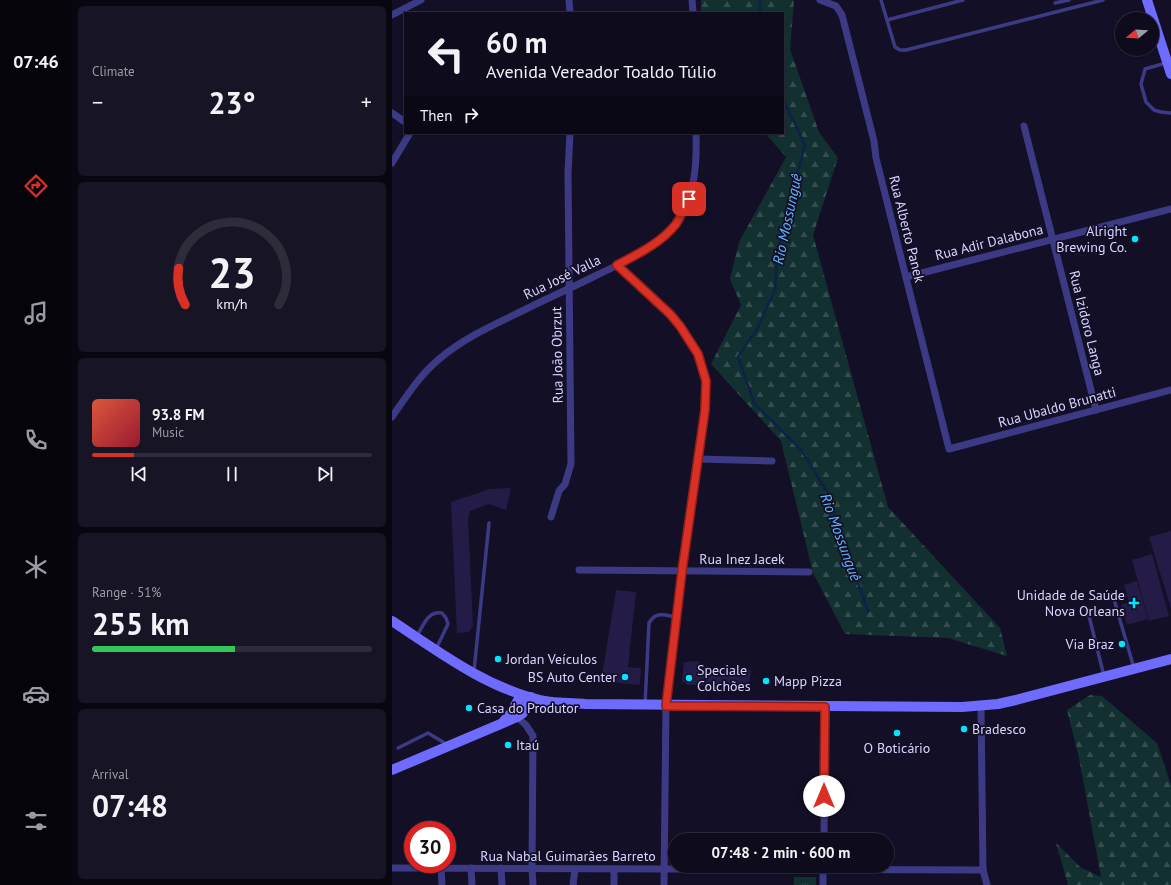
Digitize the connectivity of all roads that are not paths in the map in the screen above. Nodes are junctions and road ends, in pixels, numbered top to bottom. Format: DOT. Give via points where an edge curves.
graph roads {
  1 [pos="420,0"];
  2 [pos="569,0"];
  3 [pos="692,0"];
  4 [pos="820,0"];
  5 [pos="881,0"];
  6 [pos="963,0"];
  7 [pos="1069,0"];
  8 [pos="1103,0"];
  9 [pos="1147,0"];
  10 [pos="1055,2"];
  11 [pos="1057,11"];
  12 [pos="570,12"];
  13 [pos="693,12"];
  14 [pos="392,15"];
  15 [pos="887,20"];
  16 [pos="1167,63"];
  17 [pos="1171,74"];
  18 [pos="392,113"];
  19 [pos="1171,113"];
  20 [pos="404,121"];
  21 [pos="1024,126"];
  22 [pos="409,134"];
  23 [pos="570,134"];
  24 [pos="696,134"];
  25 [pos="392,163"];
  26 [pos="1171,209"];
  27 [pos="1053,239"];
  28 [pos="617,265"];
  29 [pos="906,277"];
  30 [pos="570,288"];
  31 [pos="1171,390"];
  32 [pos="395,407"];
  33 [pos="1096,410"];
  34 [pos="392,417"];
  35 [pos="949,449"];
  36 [pos="698,459"];
  37 [pos="772,461"];
  38 [pos="551,517"];
  39 [pos="489,523"];
  40 [pos="579,570"];
  41 [pos="682,571"];
  42 [pos="809,572"];
  43 [pos="1113,596"];
  44 [pos="1087,608"];
  45 [pos="676,617"];
  46 [pos="392,621"];
  47 [pos="417,637"];
  48 [pos="436,649"];
  49 [pos="1171,659"];
  50 [pos="1135,669"];
  51 [pos="474,673"];
  52 [pos="1104,677"];
  53 [pos="526,696"];
  54 [pos="645,705"];
  55 [pos="666,706"];
  56 [pos="981,706"];
  57 [pos="825,707"];
  58 [pos="518,718"];
  59 [pos="500,725"];
  60 [pos="448,746"];
  61 [pos="398,748"];
  62 [pos="392,770"];
  63 [pos="824,833"];
  64 [pos="392,868"];
  65 [pos="404,868"];
  66 [pos="456,868"];
  67 [pos="470,868"];
  68 [pos="501,868"];
  69 [pos="532,868"];
  70 [pos="575,869"];
  71 [pos="614,869"];
  72 [pos="664,869"];
  73 [pos="668,869"];
  74 [pos="894,869"];
  75 [pos="983,870"];
  76 [pos="441,873"];
  77 [pos="823,873"];
  78 [pos="442,885"];
  79 [pos="472,885"];
  80 [pos="502,885"];
  81 [pos="533,885"];
  82 [pos="573,885"];
  83 [pos="614,885"];
  84 [pos="664,885"];
  85 [pos="823,885"];
  86 [pos="987,885"];
  1 -- 14 [label="street"];
  2 -- 12 [label="street"];
  3 -- 13 [label="street"];
  4 -- 29 [label="street, Rua Alberto Panek" via="836,6 842,15"];
  5 -- 15 [label="lane"];
  6 -- 15 [label="lane"];
  7 -- 10 [label="lane"];
  8 -- 11 [label="lane"];
  9 -- 16 [label="main road"];
  10 -- 11 [label="lane"];
  11 -- 15 [label="lane" via="906,50 895,47"];
  16 -- 17 [label="main road"];
  16 -- 19 [label="lane" via="1145,69 1141,84 1146,102 1154,110"];
  18 -- 20 [label="street"];
  21 -- 27 [label="street, Rua Izidoro Langa"];
  22 -- 25 [label="street"];
  23 -- 30 [label="street, Rua João Obrzut"];
  24 -- 28 [label="street, Rua José Valla" via="693,184 682,214 675,225 659,240"];
  26 -- 27 [label="street, Rua Adir Dalabona"];
  27 -- 29 [label="street, Rua Adir Dalabona"];
  27 -- 33 [label="street, Rua Izidoro Langa"];
  28 -- 30 [label="street, Rua José Valla"];
  28 -- 36 [label="street" via="670,314 698,354 706,381"];
  29 -- 35 [label="street, Rua Alberto Panek"];
  30 -- 32 [label="street, Rua José Valla" via="497,323 452,350 426,372"];
  30 -- 38 [label="street, Rua João Obrzut" via="571,467 565,484 559,491"];
  31 -- 33 [label="street, Rua Ubaldo Brunatti"];
  32 -- 34 [label="street, Rua José Valla"];
  33 -- 35 [label="street, Rua Ubaldo Brunatti"];
  36 -- 37 [label="street"];
  36 -- 41 [label="street"];
  39 -- 51 [label="lane"];
  40 -- 41 [label="street, Rua Inez Jacek"];
  41 -- 42 [label="street, Rua Inez Jacek"];
  41 -- 45 [label="street"];
  43 -- 50 [label="lane"];
  44 -- 52 [label="lane"];
  45 -- 54 [label="lane" via="658,614 652,617 649,623"];
  45 -- 55 [label="street"];
  46 -- 47 [label="main road"];
  47 -- 48 [label="main road"];
  47 -- 48 [label="lane" via="430,614 442,613 448,624"];
  48 -- 51 [label="main road"];
  49 -- 50 [label="main road"];
  50 -- 52 [label="main road"];
  51 -- 53 [label="main road"];
  52 -- 56 [label="main road" via="1016,700"];
  53 -- 54 [label="main road" via="569,703"];
  53 -- 58 [label="main road" via="523,713"];
  53 -- 59 [label="main road"];
  54 -- 55 [label="main road"];
  55 -- 57 [label="main road"];
  55 -- 72 [label="street"];
  56 -- 57 [label="main road"];
  56 -- 75 [label="street"];
  57 -- 63 [label="street"];
  58 -- 59 [label="main road"];
  58 -- 69 [label="street" via="533,736"];
  59 -- 60 [label="main road"];
  60 -- 61 [label="lane" via="428,733"];
  60 -- 62 [label="main road"];
  64 -- 65 [label="street, Rua Nabal Guimarães Barreto"];
  66 -- 67 [label="street, Rua Nabal Guimarães Barreto"];
  67 -- 68 [label="street, Rua Nabal Guimarães Barreto"];
  67 -- 79 [label="street"];
  68 -- 69 [label="street, Rua Nabal Guimarães Barreto"];
  68 -- 80 [label="street"];
  69 -- 70 [label="street, Rua Nabal Guimarães Barreto"];
  69 -- 81 [label="street"];
  70 -- 71 [label="street, Rua Nabal Guimarães Barreto"];
  70 -- 82 [label="street"];
  71 -- 72 [label="street, Rua Nabal Guimarães Barreto"];
  71 -- 83 [label="street"];
  72 -- 73 [label="street, Rua Nabal Guimarães Barreto"];
  72 -- 84 [label="street"];
  74 -- 75 [label="street, Rua Nabal Guimarães Barreto"];
  75 -- 86 [label="street"];
  76 -- 78 [label="street"];
  77 -- 85 [label="street"];
}
